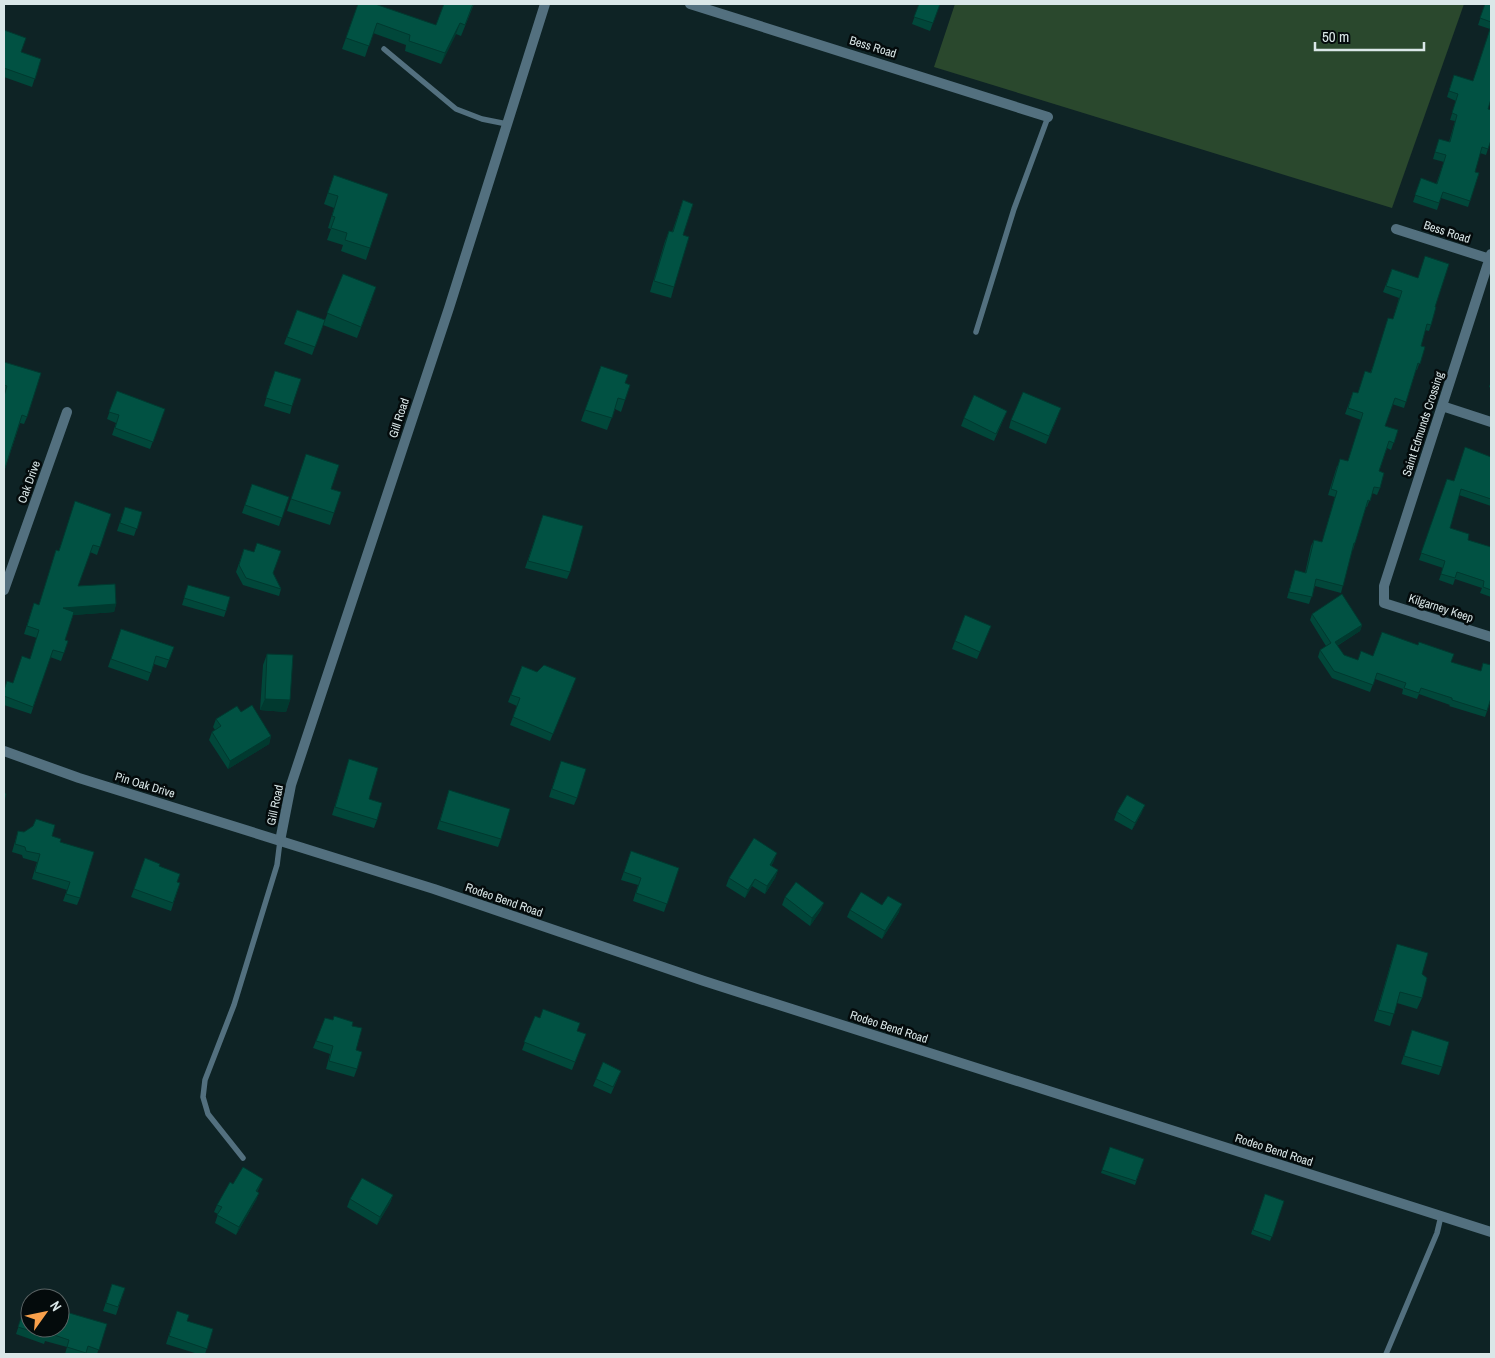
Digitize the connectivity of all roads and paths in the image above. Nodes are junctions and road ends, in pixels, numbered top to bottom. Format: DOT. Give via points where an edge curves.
graph roads {
  1 [pos="545,4"];
  2 [pos="690,4"];
  3 [pos="384,49"];
  4 [pos="1048,117"];
  5 [pos="507,124"];
  6 [pos="1396,229"];
  7 [pos="1490,257"];
  8 [pos="976,332"];
  9 [pos="1442,406"];
  10 [pos="67,412"];
  11 [pos="1491,422"];
  12 [pos="4,590"];
  13 [pos="1384,603"];
  14 [pos="1491,637"];
  15 [pos="4,751"];
  16 [pos="280,840"];
  17 [pos="243,1158"];
  18 [pos="1441,1216"];
  19 [pos="1491,1232"];
  20 [pos="1386,1354"];
  1 -- 5 [label="street, Gill Road"];
  2 -- 4 [label="street, Bess Road"];
  3 -- 5 [label="lane" via="456,109"];
  4 -- 8 [label="lane" via="1014,210"];
  5 -- 16 [label="street, Gill Road" via="291,785"];
  6 -- 7 [label="street, Bess Road"];
  7 -- 9 [label="street, Saint Edmunds Crossing"];
  9 -- 11 [label="street"];
  9 -- 13 [label="street, Saint Edmunds Crossing" via="1384,586"];
  10 -- 12 [label="street, Oak Drive"];
  13 -- 14 [label="street, Kilgarney Keep"];
  15 -- 16 [label="street, Pin Oak Drive" via="79,778"];
  16 -- 17 [label="lane" via="277,865 234,1005 205,1080 203,1096 208,1114"];
  16 -- 18 [label="street, Rodeo Bend Road" via="704,981"];
  18 -- 19 [label="street, Rodeo Bend Road"];
  18 -- 20 [label="lane"];
}
